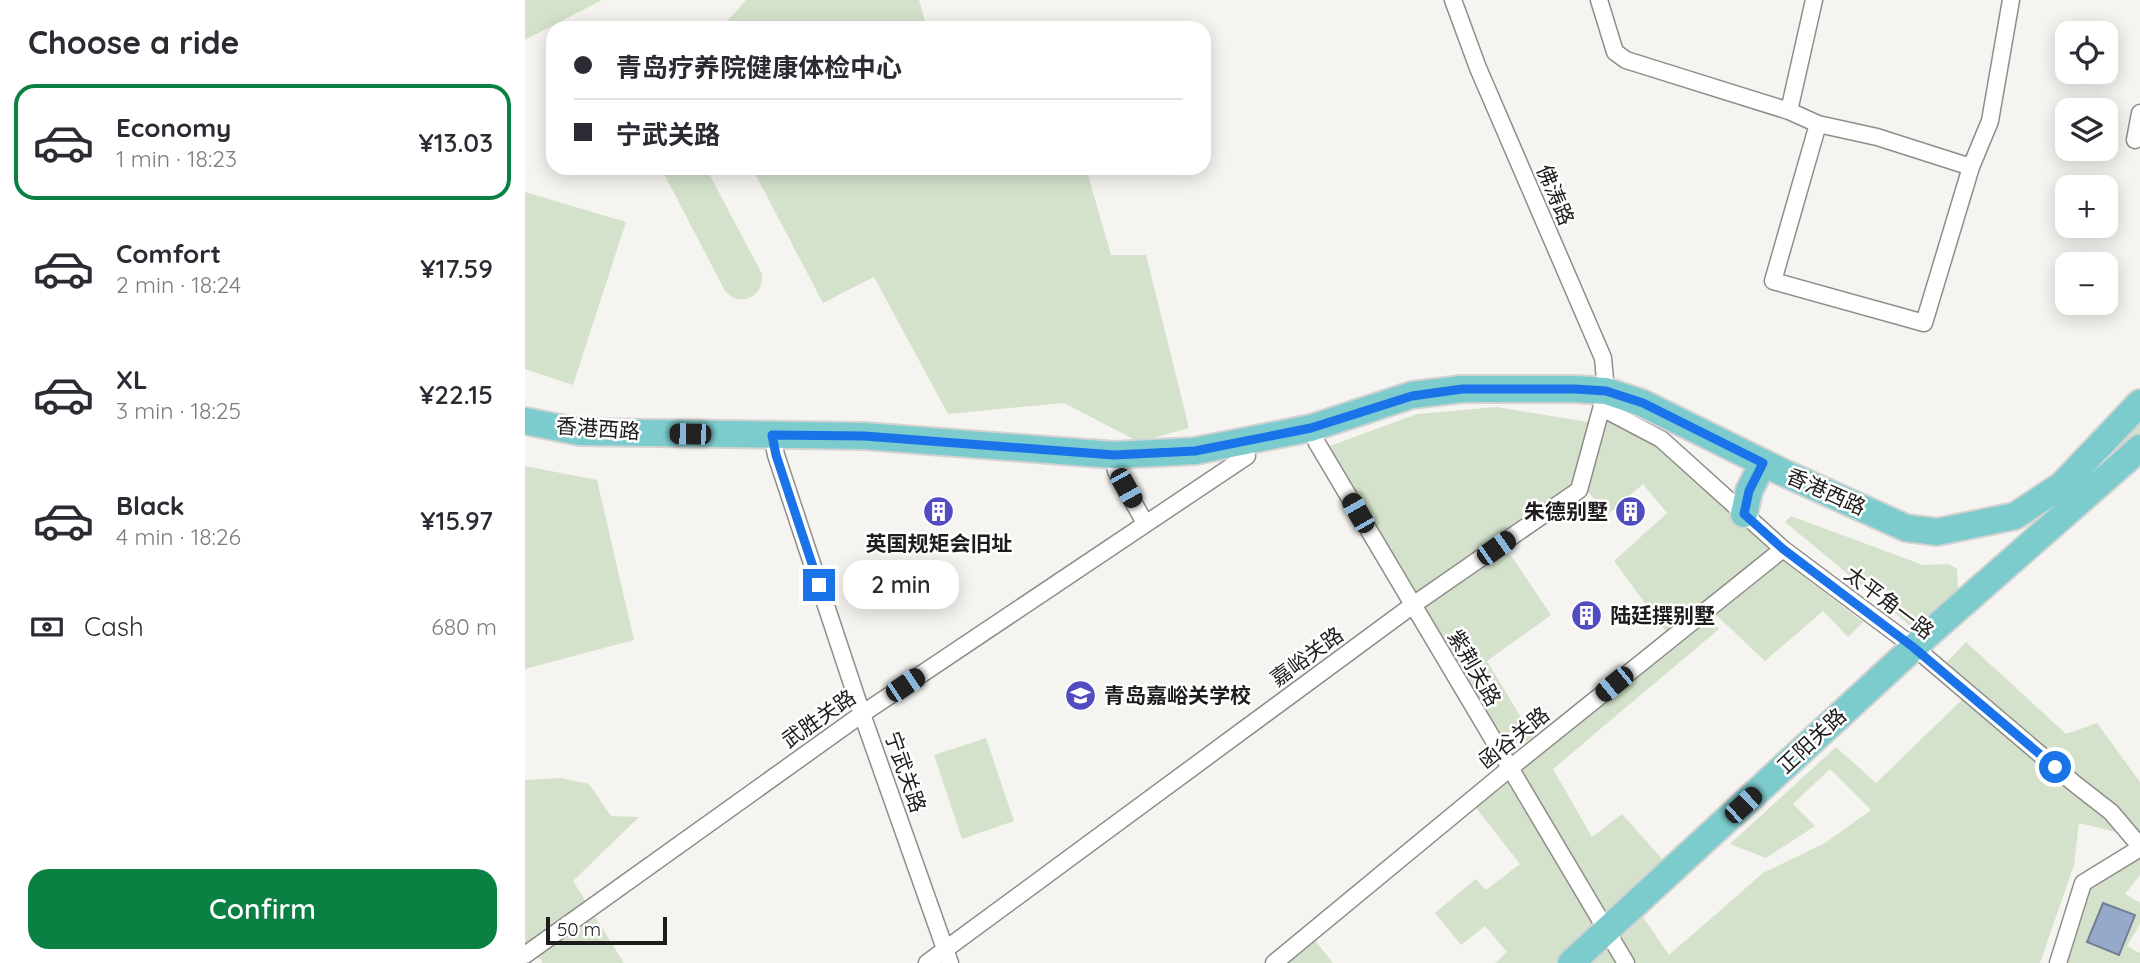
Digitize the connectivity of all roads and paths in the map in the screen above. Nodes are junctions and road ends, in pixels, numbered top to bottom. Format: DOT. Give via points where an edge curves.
graph roads {
  1 [pos="1453,0"];
  2 [pos="1599,0"];
  3 [pos="1814,0"];
  4 [pos="2011,0"];
  5 [pos="1789,110"];
  6 [pos="2140,113"];
  7 [pos="1818,124"];
  8 [pos="2135,140"];
  9 [pos="1972,167"];
  10 [pos="1604,400"];
  11 [pos="2140,403"];
  12 [pos="525,421"];
  13 [pos="1311,428"];
  14 [pos="772,435"];
  15 [pos="2140,447"];
  16 [pos="1114,455"];
  17 [pos="1247,456"];
  18 [pos="1763,463"];
  19 [pos="1744,514"];
  20 [pos="1145,523"];
  21 [pos="1783,549"];
  22 [pos="1413,606"];
  23 [pos="1913,647"];
  24 [pos="862,714"];
  25 [pos="1509,769"];
  26 [pos="2140,847"];
  27 [pos="1606,930"];
  28 [pos="525,954"];
  29 [pos="947,957"];
  30 [pos="528,963"];
  31 [pos="927,963"];
  32 [pos="1274,963"];
  33 [pos="1571,963"];
  34 [pos="1626,963"];
  35 [pos="2058,963"];
  1 -- 10 [label="street, 佛涛路" via="1603,358"];
  2 -- 5 [label="street" via="1615,52 1626,60"];
  3 -- 5 [label="street"];
  4 -- 9 [label="street" via="1990,121"];
  5 -- 7 [label="street"];
  6 -- 8 [label="street"];
  7 -- 9 [label="street"];
  7 -- 9 [label="street" via="1773,281 1790,287 1924,323"];
  10 -- 13 [label="main road, 香港西路" via="1575,389 1462,389 1412,396"];
  10 -- 18 [label="main road, 香港西路" via="1643,403"];
  10 -- 19 [label="street, 太平角一路" via="1661,439"];
  10 -- 22 [label="street, 嘉峪关路" via="1579,490"];
  11 -- 18 [label="main road, 香港西路" via="2062,485 2015,516 1937,532 1906,528"];
  12 -- 14 [label="main road, 香港西路" via="580,432"];
  13 -- 16 [label="main road, 香港西路" via="1195,451"];
  13 -- 22 [label="street, 紫荆关路"];
  14 -- 16 [label="main road, 香港西路" via="864,436"];
  14 -- 24 [label="street, 宁武关路"];
  15 -- 23 [label="main road, 正阳关路"];
  16 -- 20 [label="street" via="1116,471"];
  17 -- 20 [label="street, 武胜关路"];
  18 -- 19 [label="main road"];
  19 -- 21 [label="street, 太平角一路"];
  20 -- 24 [label="street, 武胜关路"];
  21 -- 23 [label="street, 太平角一路"];
  21 -- 25 [label="street, 函谷关路"];
  22 -- 25 [label="street, 紫荆关路"];
  22 -- 29 [label="street, 嘉峪关路"];
  23 -- 26 [label="street, 太平角一路" via="2111,812"];
  23 -- 27 [label="main road, 正阳关路"];
  24 -- 28 [label="street, 武胜关路"];
  24 -- 29 [label="street, 宁武关路"];
  25 -- 27 [label="street, 紫荆关路"];
  25 -- 32 [label="street, 函谷关路"];
  26 -- 35 [label="street" via="2083,883"];
  27 -- 33 [label="main road, 正阳关路"];
  27 -- 34 [label="street, 紫荆关路"];
  28 -- 30 [label="street"];
  29 -- 31 [label="street, 嘉峪关路"];
}
